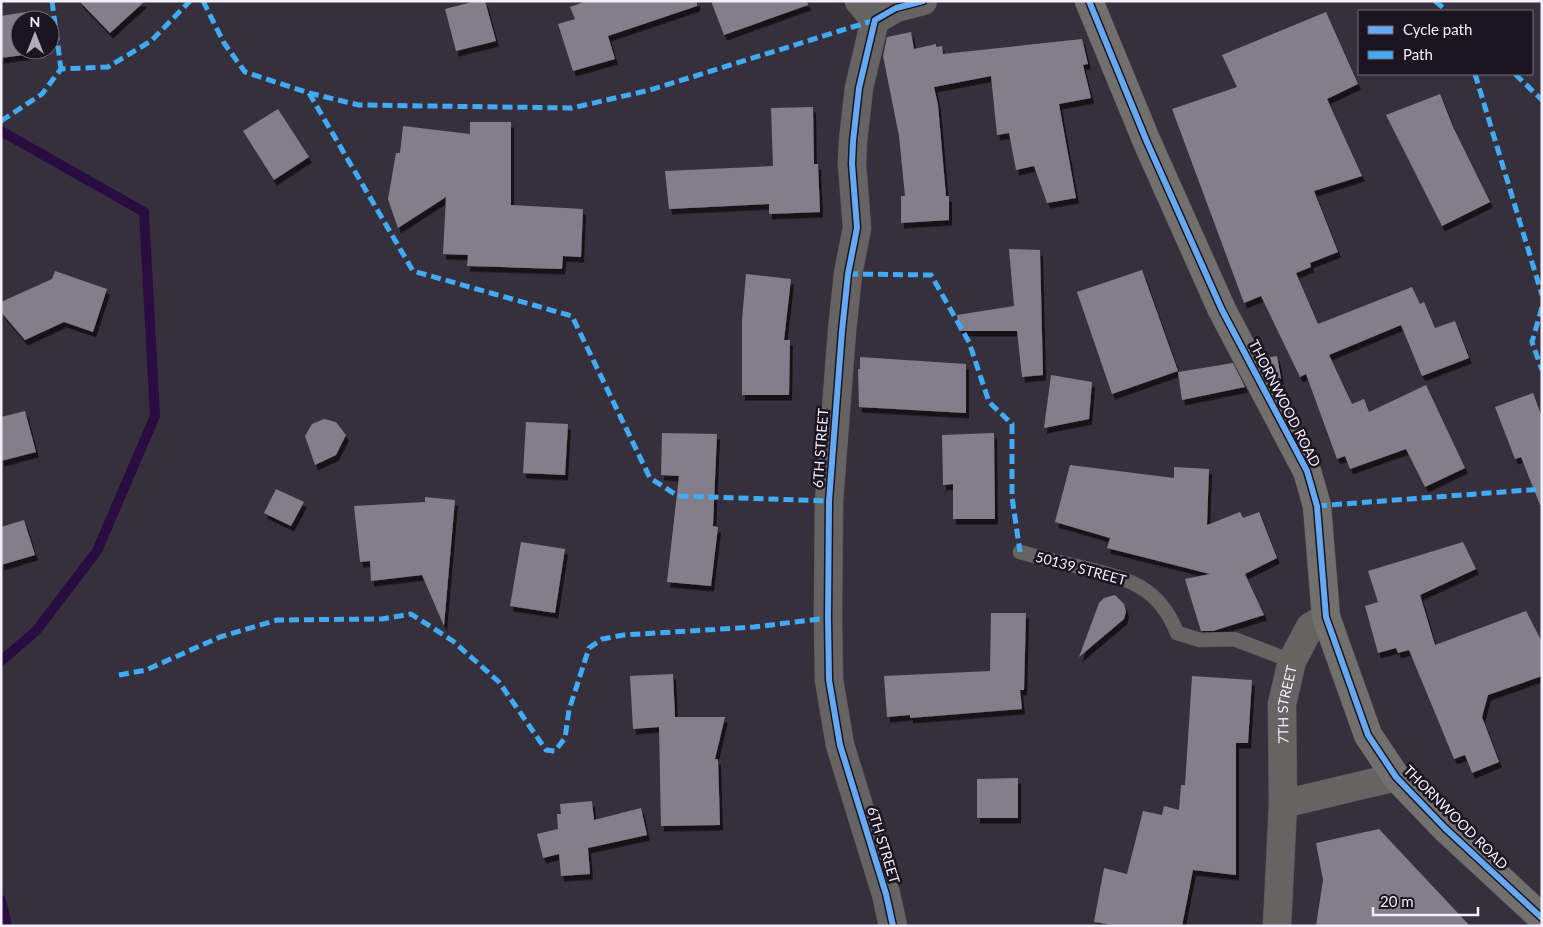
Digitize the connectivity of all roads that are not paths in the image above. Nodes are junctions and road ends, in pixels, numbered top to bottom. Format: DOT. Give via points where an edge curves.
graph roads {
  1 [pos="923,1"];
  2 [pos="1089,1"];
  3 [pos="867,11"];
  4 [pos="1020,552"];
  5 [pos="1326,617"];
  6 [pos="1292,661"];
  7 [pos="1396,777"];
  8 [pos="1283,804"];
  9 [pos="1542,918"];
  10 [pos="893,926"];
  11 [pos="1277,926"];
  1 -- 3 [label="street, 6TH STREET"];
  2 -- 5 [label="street, THORNWOOD ROAD" via="1222,310 1307,471 1317,506"];
  3 -- 10 [label="street, 6TH STREET" via="853,141 857,228 842,331 829,501 829,680 840,745"];
  4 -- 6 [label="lane, 50139 STREET" via="1126,578 1145,589 1170,617 1177,633 1200,640 1234,639"];
  5 -- 6 [label="street, 7TH STREET" via="1310,627"];
  5 -- 7 [label="street, THORNWOOD ROAD" via="1368,735"];
  6 -- 8 [label="street, 7TH STREET" via="1282,704"];
  7 -- 8 [label="street"];
  7 -- 9 [label="street, THORNWOOD ROAD" via="1445,828"];
  8 -- 11 [label="street, 7TH STREET"];
}
